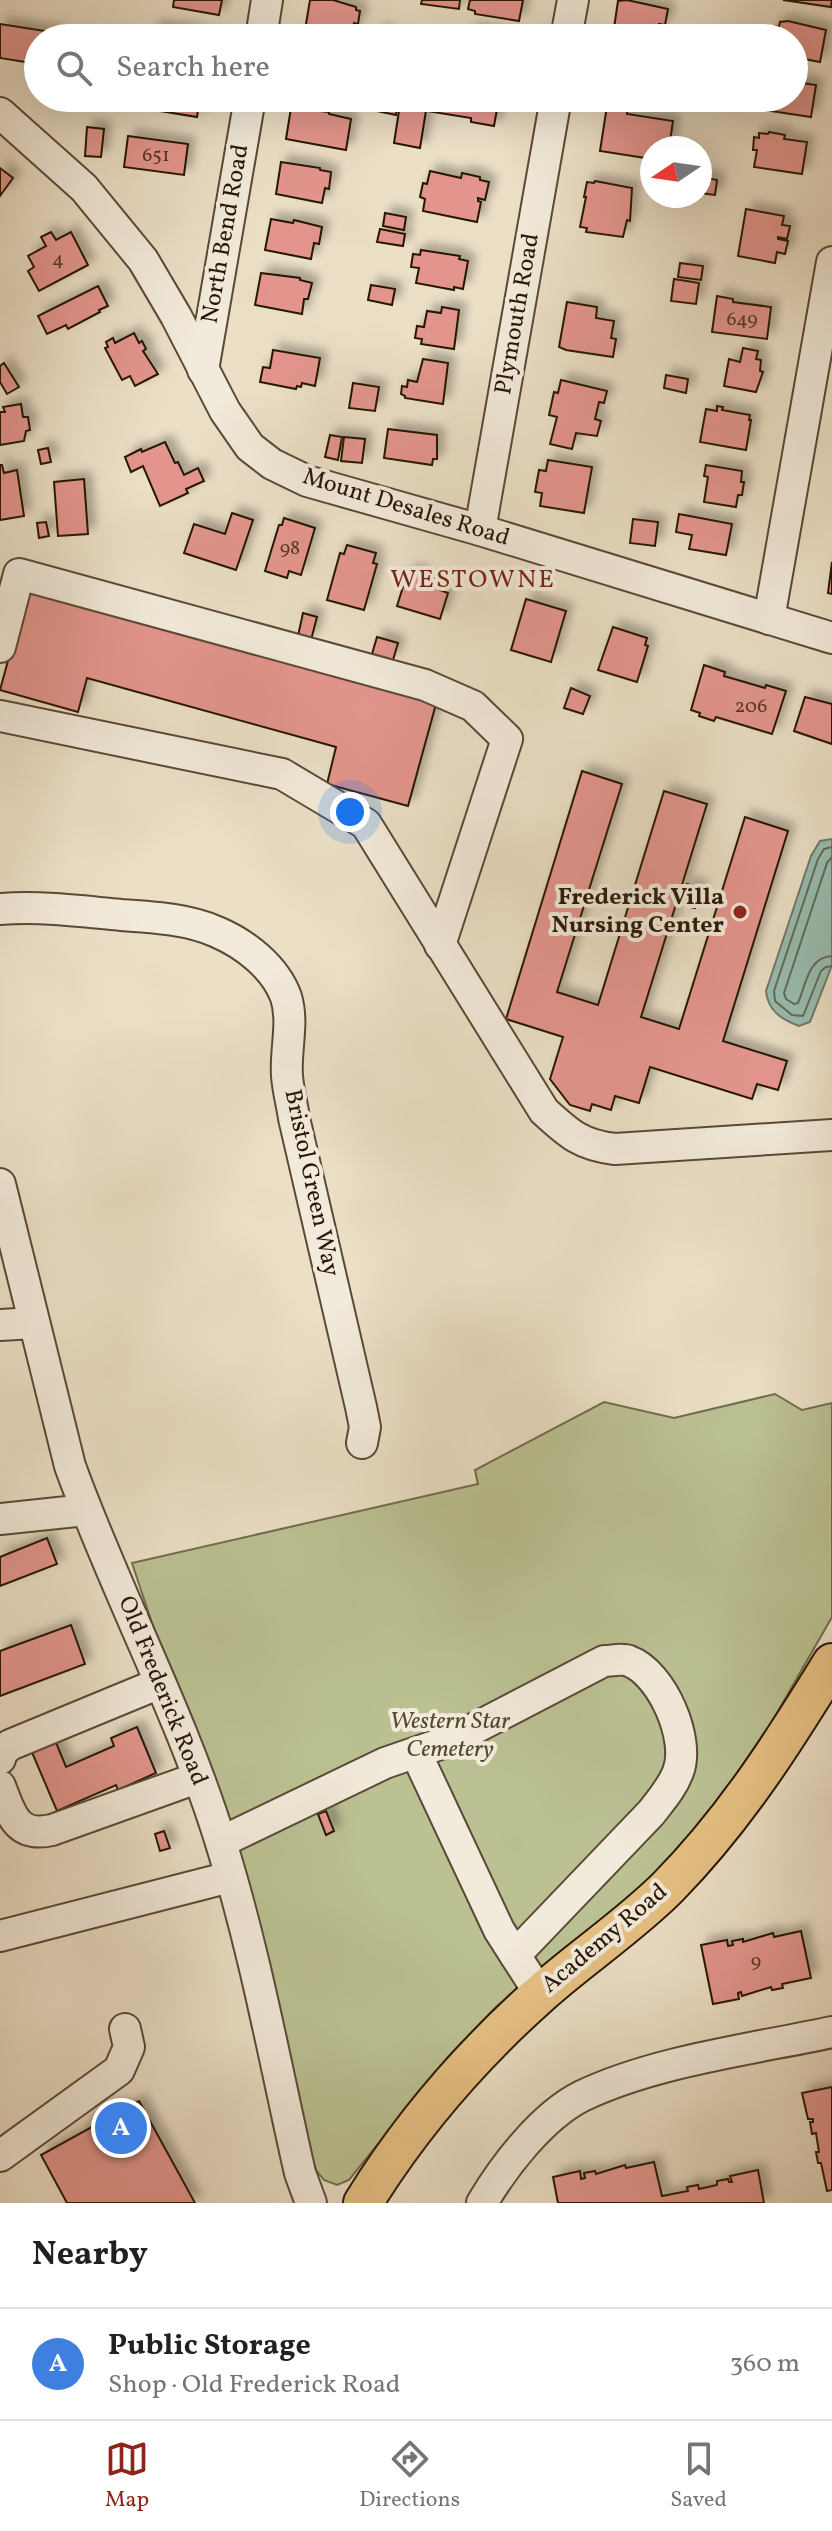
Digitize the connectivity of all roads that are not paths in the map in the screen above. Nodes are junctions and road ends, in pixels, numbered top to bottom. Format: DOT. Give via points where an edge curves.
graph roads {
  1 [pos="267,0"];
  2 [pos="573,0"];
  3 [pos="263,24"];
  4 [pos="569,24"];
  5 [pos="248,112"];
  6 [pos="554,112"];
  7 [pos="0,113"];
  8 [pos="832,262"];
  9 [pos="203,370"];
  10 [pos="480,530"];
  11 [pos="769,619"];
  12 [pos="832,638"];
  13 [pos="0,647"];
  14 [pos="0,716"];
  15 [pos="0,909"];
  16 [pos="440,945"];
  17 [pos="832,1135"];
  18 [pos="0,1184"];
  19 [pos="34,1323"];
  20 [pos="0,1325"];
  21 [pos="362,1443"];
  22 [pos="86,1510"];
  23 [pos="0,1519"];
  24 [pos="832,1663"];
  25 [pos="160,1683"];
  26 [pos="416,1753"];
  27 [pos="0,1759"];
  28 [pos="197,1778"];
  29 [pos="0,1786"];
  30 [pos="221,1842"];
  31 [pos="230,1877"];
  32 [pos="0,1936"];
  33 [pos="515,1955"];
  34 [pos="540,1994"];
  35 [pos="125,2029"];
  36 [pos="832,2032"];
  37 [pos="0,2156"];
  38 [pos="311,2203"];
  39 [pos="363,2203"];
  40 [pos="482,2203"];
  1 -- 3 [label="street"];
  2 -- 4 [label="street"];
  5 -- 9 [label="street, North Bend Road"];
  6 -- 10 [label="street, Plymouth Road"];
  7 -- 9 [label="street, Mount Desales Road" via="84,188 127,239"];
  8 -- 11 [label="street"];
  9 -- 10 [label="street, Mount Desales Road" via="250,447 272,464 307,481"];
  10 -- 11 [label="street, Mount Desales Road"];
  11 -- 12 [label="street, Mount Desales Road"];
  13 -- 16 [label="street" via="19,574 425,685 473,706 507,739"];
  14 -- 16 [label="street" via="282,774 366,824"];
  15 -- 21 [label="street, Bristol Green Way" via="146,917 214,930 255,955 274,975 289,1016 287,1074 294,1118 361,1407"];
  16 -- 17 [label="street" via="544,1111 591,1146 615,1149"];
  18 -- 19 [label="street, Old Frederick Road"];
  19 -- 20 [label="street"];
  19 -- 22 [label="street, Old Frederick Road"];
  22 -- 23 [label="street"];
  22 -- 25 [label="street, Old Frederick Road"];
  24 -- 34 [label="main road, Academy Road" via="726,1823 667,1887"];
  25 -- 27 [label="street" via="10,1745"];
  25 -- 28 [label="street, Old Frederick Road"];
  26 -- 30 [label="street"];
  26 -- 33 [label="street"];
  26 -- 33 [label="street" via="452,1740 604,1661 627,1659 648,1672 665,1696 682,1751 667,1792"];
  28 -- 29 [label="street" via="36,1832 17,1823"];
  28 -- 30 [label="street, Old Frederick Road"];
  30 -- 31 [label="street, Old Frederick Road"];
  31 -- 32 [label="street"];
  31 -- 38 [label="street, Old Frederick Road"];
  33 -- 34 [label="street"];
  34 -- 39 [label="main road, Academy Road" via="488,2043 413,2128"];
  35 -- 37 [label="street" via="129,2047 119,2070"];
  36 -- 40 [label="street" via="696,2059 580,2097 534,2132"];
}
